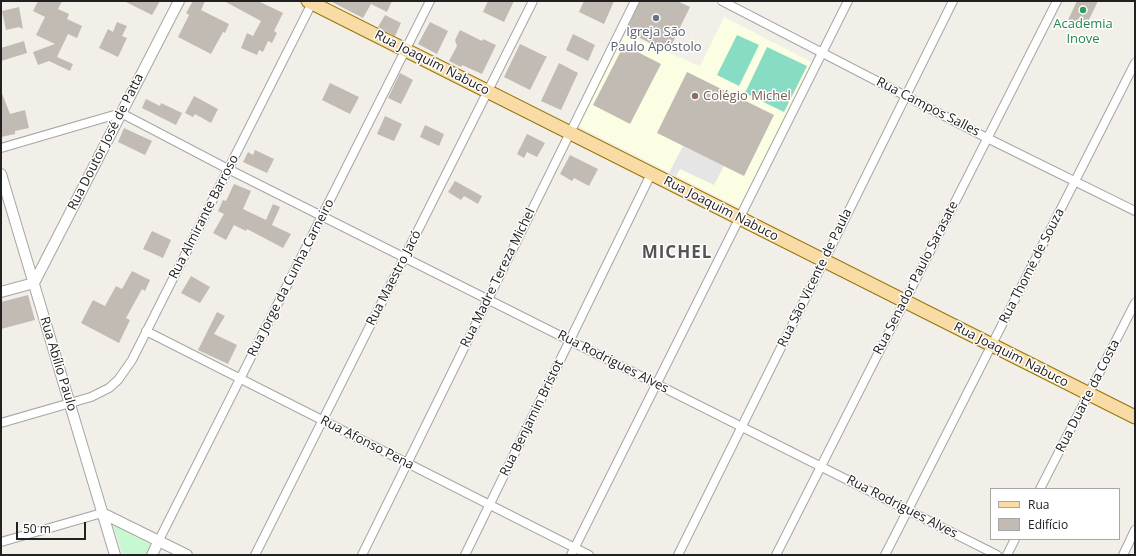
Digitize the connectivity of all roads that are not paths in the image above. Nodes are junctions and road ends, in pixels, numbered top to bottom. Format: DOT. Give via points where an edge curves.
graph roads {
  1 [pos="179,1"];
  2 [pos="430,1"];
  3 [pos="533,1"];
  4 [pos="635,1"];
  5 [pos="722,1"];
  6 [pos="848,1"];
  7 [pos="953,1"];
  8 [pos="1057,1"];
  9 [pos="310,2"];
  10 [pos="736,4"];
  11 [pos="405,50"];
  12 [pos="822,53"];
  13 [pos="1135,63"];
  14 [pos="488,92"];
  15 [pos="906,95"];
  16 [pos="121,113"];
  17 [pos="570,133"];
  18 [pos="987,138"];
  19 [pos="1,148"];
  20 [pos="228,169"];
  21 [pos="1,174"];
  22 [pos="651,174"];
  23 [pos="1075,181"];
  24 [pos="1135,211"];
  25 [pos="322,216"];
  26 [pos="739,218"];
  27 [pos="404,257"];
  28 [pos="824,261"];
  29 [pos="34,283"];
  30 [pos="1,292"];
  31 [pos="488,299"];
  32 [pos="904,301"];
  33 [pos="1135,303"];
  34 [pos="146,331"];
  35 [pos="570,340"];
  36 [pos="992,345"];
  37 [pos="240,379"];
  38 [pos="656,384"];
  39 [pos="1088,394"];
  40 [pos="69,403"];
  41 [pos="1135,418"];
  42 [pos="322,420"];
  43 [pos="1,423"];
  44 [pos="742,426"];
  45 [pos="407,463"];
  46 [pos="821,466"];
  47 [pos="1041,488"];
  48 [pos="489,505"];
  49 [pos="908,510"];
  50 [pos="102,513"];
  51 [pos="1135,530"];
  52 [pos="159,540"];
  53 [pos="1014,540"];
  54 [pos="1,542"];
  55 [pos="572,551"];
  56 [pos="115,555"];
  57 [pos="152,555"];
  58 [pos="187,555"];
  59 [pos="255,555"];
  60 [pos="362,555"];
  61 [pos="465,555"];
  62 [pos="589,555"];
  63 [pos="678,555"];
  64 [pos="776,555"];
  65 [pos="885,555"];
  66 [pos="997,555"];
  67 [pos="1007,555"];
  68 [pos="1123,555"];
  1 -- 16 [label="street, Rua Doutor José de Patta"];
  2 -- 11 [label="street, Rua Jorge da Cunha Carneiro"];
  3 -- 14 [label="street, Rua Maestro Jacó"];
  4 -- 17 [label="street, Rua Madre Tereza Michel"];
  5 -- 10 [label="street, Rua Campos Salles"];
  6 -- 12 [label="street"];
  7 -- 15 [label="street, Rua São Vicente de Paula"];
  8 -- 18 [label="street, Rua Senador Paulo Sarasate"];
  9 -- 11 [label="main road, Rua Joaquim Nabuco"];
  9 -- 20 [label="street, Rua Almirante Barroso"];
  10 -- 12 [label="street, Rua Campos Salles"];
  11 -- 14 [label="main road, Rua Joaquim Nabuco"];
  11 -- 25 [label="street, Rua Jorge da Cunha Carneiro"];
  12 -- 15 [label="street, Rua Campos Salles"];
  12 -- 26 [label="street"];
  13 -- 23 [label="street, Rua Thomé de Souza"];
  14 -- 17 [label="main road, Rua Joaquim Nabuco"];
  14 -- 27 [label="street, Rua Maestro Jacó"];
  15 -- 18 [label="street, Rua Campos Salles"];
  15 -- 28 [label="street, Rua São Vicente de Paula"];
  16 -- 19 [label="street"];
  16 -- 20 [label="street, Rua Rodrigues Alves"];
  16 -- 29 [label="street, Rua Doutor José de Patta"];
  17 -- 22 [label="main road, Rua Joaquim Nabuco"];
  17 -- 31 [label="street, Rua Madre Tereza Michel"];
  18 -- 23 [label="street, Rua Campos Salles"];
  18 -- 32 [label="street, Rua Senador Paulo Sarasate"];
  20 -- 25 [label="street, Rua Rodrigues Alves"];
  20 -- 34 [label="street, Rua Almirante Barroso"];
  21 -- 29 [label="street, Rua Abílio Paulo"];
  22 -- 26 [label="main road, Rua Joaquim Nabuco"];
  22 -- 35 [label="street, Rua Benjamin Bristot"];
  23 -- 24 [label="street, Rua Campos Salles"];
  23 -- 36 [label="street, Rua Thomé de Souza"];
  25 -- 27 [label="street, Rua Rodrigues Alves"];
  25 -- 37 [label="street, Rua Jorge da Cunha Carneiro"];
  26 -- 28 [label="main road, Rua Joaquim Nabuco"];
  26 -- 38 [label="street"];
  27 -- 31 [label="street, Rua Rodrigues Alves"];
  27 -- 42 [label="street, Rua Maestro Jacó"];
  28 -- 32 [label="main road, Rua Joaquim Nabuco"];
  28 -- 44 [label="street, Rua São Vicente de Paula"];
  29 -- 30 [label="street"];
  29 -- 40 [label="street, Rua Abílio Paulo"];
  31 -- 35 [label="street, Rua Rodrigues Alves"];
  31 -- 45 [label="street, Rua Madre Tereza Michel"];
  32 -- 36 [label="main road, Rua Joaquim Nabuco"];
  32 -- 46 [label="street, Rua Senador Paulo Sarasate"];
  33 -- 39 [label="street, Rua Duarte da Costa"];
  34 -- 37 [label="street, Rua Afonso Pena"];
  34 -- 40 [label="street, Rua Almirante Barroso" via="132,360 118,380 99,394"];
  35 -- 38 [label="street, Rua Rodrigues Alves"];
  35 -- 48 [label="street, Rua Benjamin Bristot"];
  36 -- 39 [label="main road, Rua Joaquim Nabuco"];
  36 -- 49 [label="street, Rua Thomé de Souza"];
  37 -- 42 [label="street, Rua Afonso Pena"];
  37 -- 52 [label="street, Rua Jorge da Cunha Carneiro"];
  38 -- 44 [label="street, Rua Rodrigues Alves"];
  38 -- 55 [label="street"];
  39 -- 41 [label="main road, Rua Joaquim Nabuco"];
  39 -- 47 [label="street, Rua Duarte da Costa"];
  40 -- 43 [label="street, Rua Almirante Barroso"];
  40 -- 50 [label="street, Rua Abílio Paulo"];
  42 -- 45 [label="street, Rua Afonso Pena"];
  42 -- 59 [label="street, Rua Maestro Jacó"];
  44 -- 46 [label="street, Rua Rodrigues Alves"];
  44 -- 63 [label="street, Rua São Vicente de Paula"];
  45 -- 48 [label="street, Rua Afonso Pena"];
  45 -- 60 [label="street, Rua Madre Tereza Michel"];
  46 -- 49 [label="street, Rua Rodrigues Alves"];
  46 -- 64 [label="street, Rua Senador Paulo Sarasate"];
  48 -- 55 [label="street, Rua Afonso Pena"];
  48 -- 61 [label="street, Rua Benjamin Bristot"];
  49 -- 65 [label="street, Rua Thomé de Souza"];
  49 -- 66 [label="street, Rua Rodrigues Alves"];
  50 -- 52 [label="street"];
  50 -- 54 [label="street"];
  50 -- 56 [label="street, Rua Abílio Paulo"];
  51 -- 68 [label="street"];
  52 -- 57 [label="street, Rua Jorge da Cunha Carneiro"];
  52 -- 58 [label="street"];
  53 -- 67 [label="street"];
  55 -- 62 [label="street, Rua Afonso Pena"];
}
